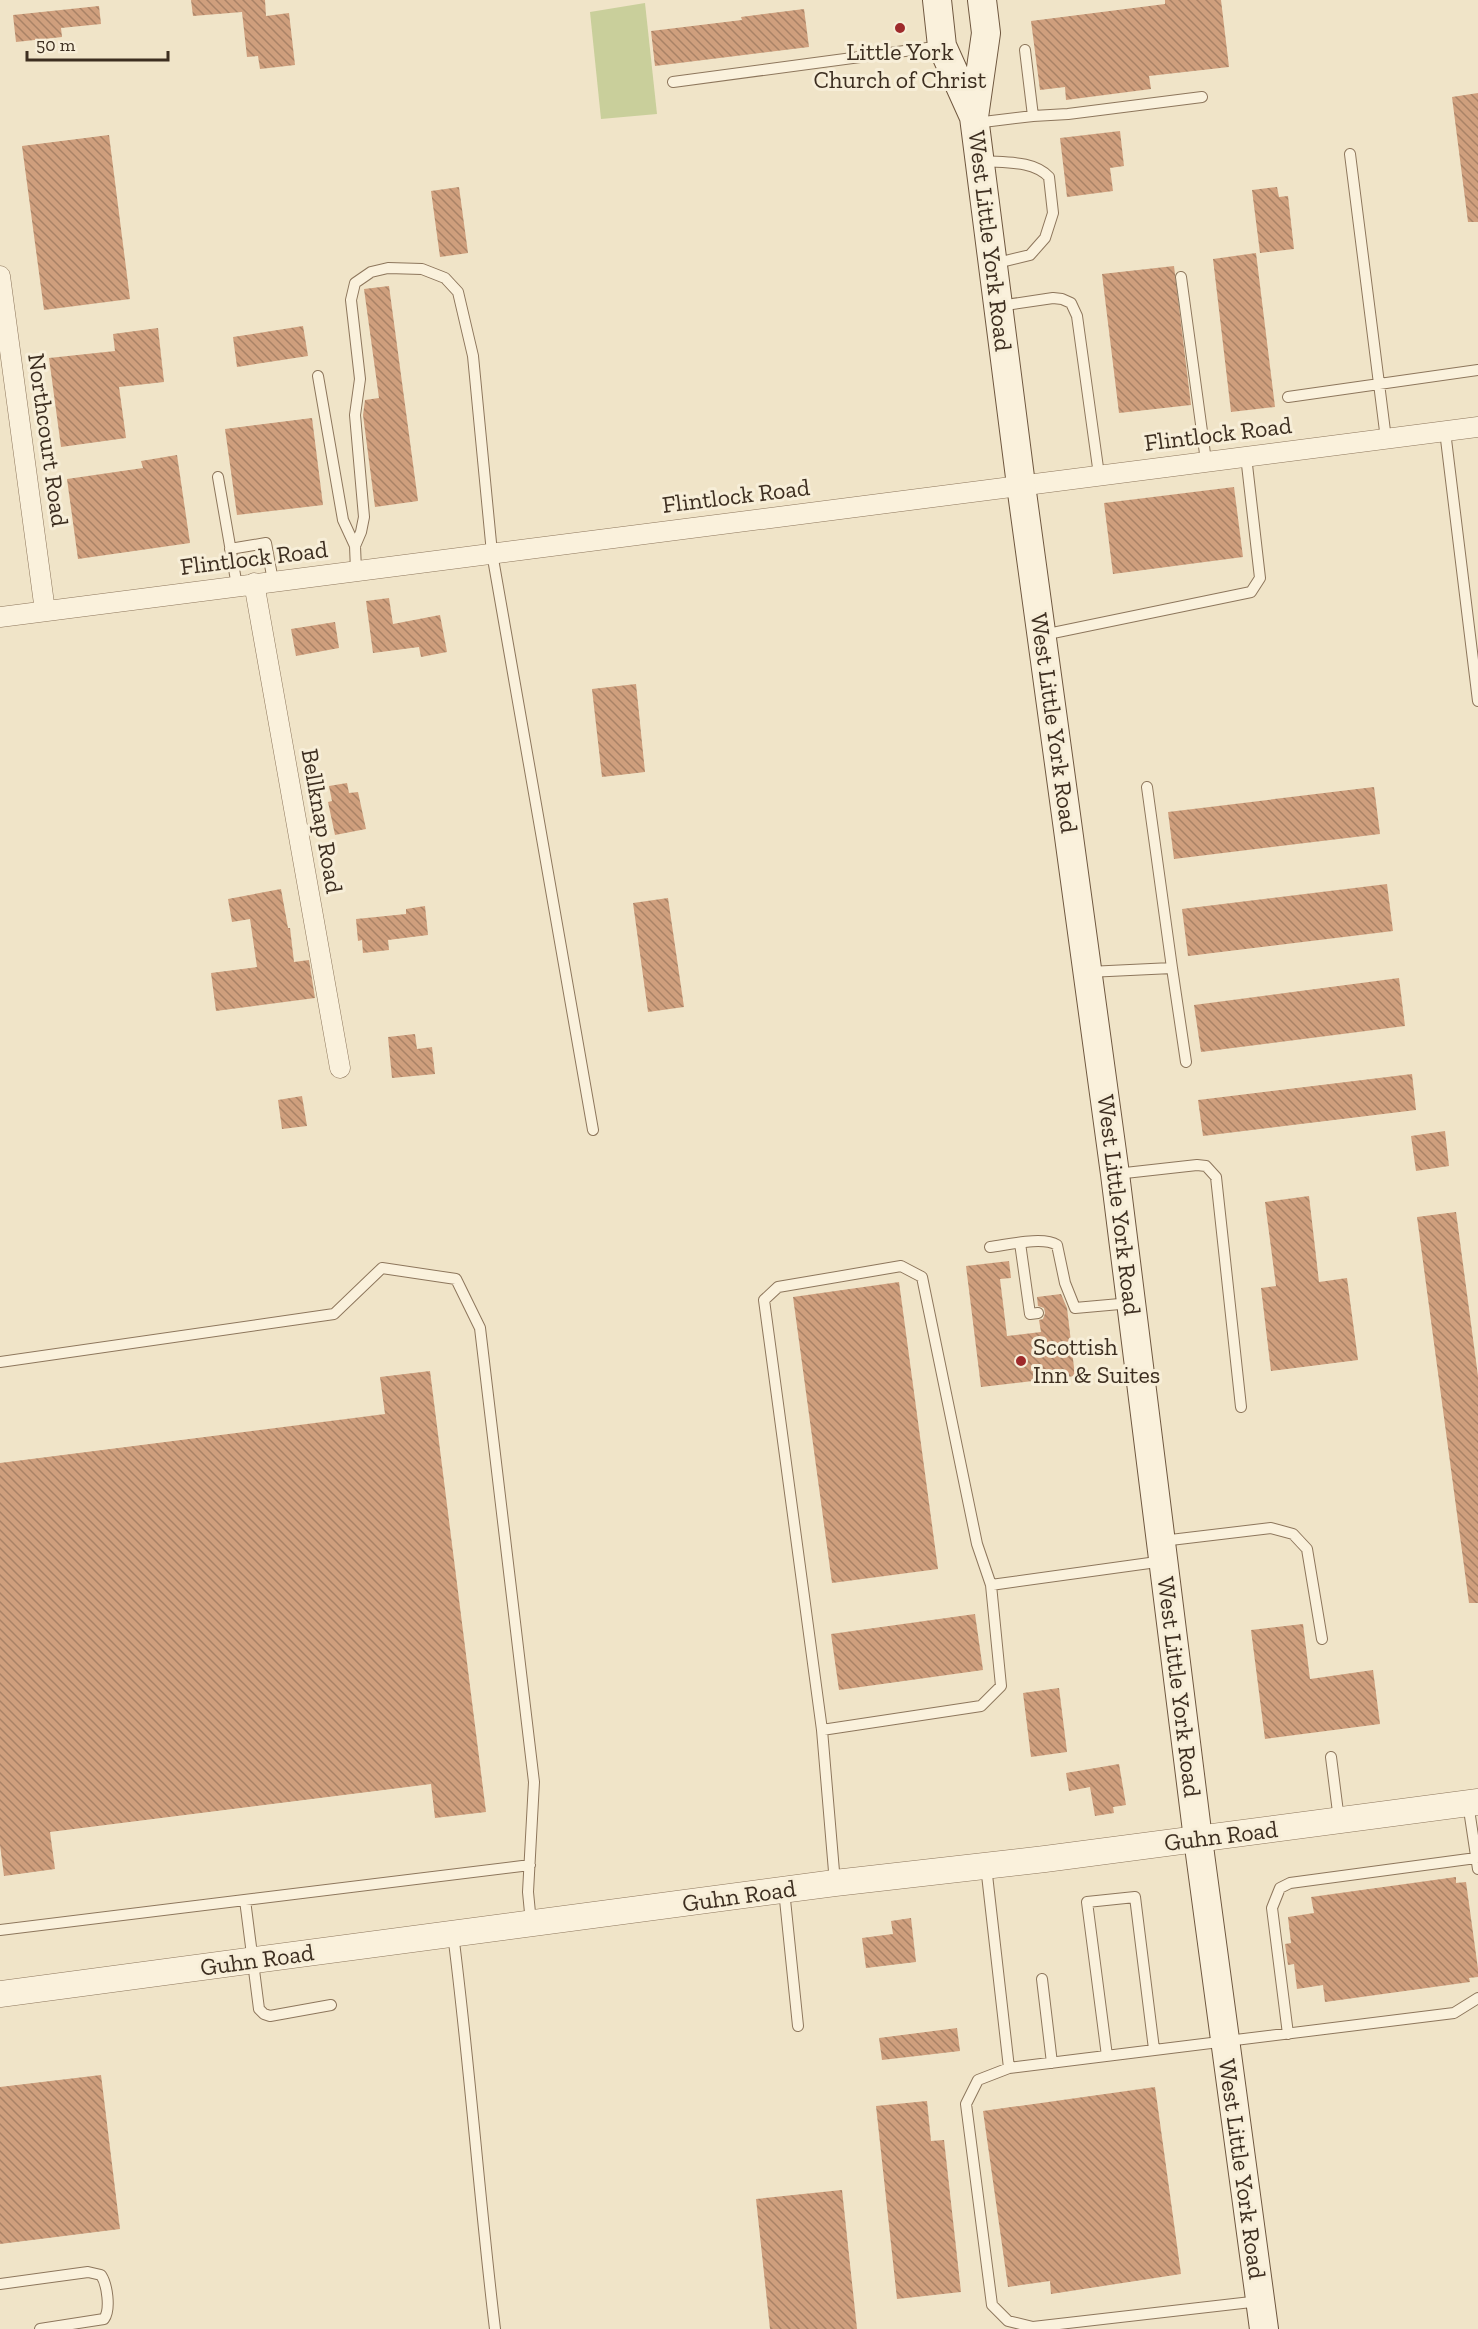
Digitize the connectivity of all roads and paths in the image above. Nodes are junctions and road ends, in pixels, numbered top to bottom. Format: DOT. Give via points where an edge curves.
graph roads {
  1 [pos="937,0"];
  2 [pos="982,0"];
  3 [pos="942,46"];
  4 [pos="1025,50"];
  5 [pos="673,82"];
  6 [pos="1202,97"];
  7 [pos="1033,116"];
  8 [pos="975,120"];
  9 [pos="1350,154"];
  10 [pos="980,161"];
  11 [pos="993,264"];
  12 [pos="0,276"];
  13 [pos="1181,277"];
  14 [pos="998,306"];
  15 [pos="1478,370"];
  16 [pos="7,374"];
  17 [pos="318,376"];
  18 [pos="1379,384"];
  19 [pos="1288,397"];
  20 [pos="1478,427"];
  21 [pos="1445,431"];
  22 [pos="1386,439"];
  23 [pos="1246,456"];
  24 [pos="1206,461"];
  25 [pos="1099,475"];
  26 [pos="218,477"];
  27 [pos="1021,485"];
  28 [pos="355,546"];
  29 [pos="230,549"];
  30 [pos="492,553"];
  31 [pos="356,570"];
  32 [pos="254,583"];
  33 [pos="45,611"];
  34 [pos="0,617"];
  35 [pos="1043,636"];
  36 [pos="1478,701"];
  37 [pos="1148,787"];
  38 [pos="1172,968"];
  39 [pos="1088,972"];
  40 [pos="1186,1062"];
  41 [pos="340,1068"];
  42 [pos="593,1130"];
  43 [pos="1115,1174"];
  44 [pos="1020,1243"];
  45 [pos="990,1247"];
  46 [pos="1131,1303"];
  47 [pos="1038,1313"];
  48 [pos="0,1362"];
  49 [pos="1241,1407"];
  50 [pos="1163,1551"];
  51 [pos="991,1585"];
  52 [pos="1322,1639"];
  53 [pos="822,1730"];
  54 [pos="1331,1758"];
  55 [pos="1473,1802"];
  56 [pos="1340,1820"];
  57 [pos="1198,1839"];
  58 [pos="1476,1858"];
  59 [pos="530,1865"];
  60 [pos="986,1866"];
  61 [pos="1478,1869"];
  62 [pos="835,1883"];
  63 [pos="784,1890"];
  64 [pos="245,1900"];
  65 [pos="531,1923"];
  66 [pos="0,1930"];
  67 [pos="453,1934"];
  68 [pos="252,1960"];
  69 [pos="1042,1979"];
  70 [pos="0,1994"];
  71 [pos="1478,1998"];
  72 [pos="331,2005"];
  73 [pos="798,2026"];
  74 [pos="1288,2034"];
  75 [pos="1226,2041"];
  76 [pos="1154,2049"];
  77 [pos="1107,2056"];
  78 [pos="1052,2062"];
  79 [pos="1009,2068"];
  80 [pos="0,2284"];
  81 [pos="1260,2301"];
  82 [pos="40,2329"];
  83 [pos="495,2329"];
  84 [pos="1264,2329"];
  1 -- 3 [label="main road, West Little York Road"];
  2 -- 8 [label="main road, West Little York Road" via="986,33"];
  3 -- 5 [label="lane"];
  3 -- 8 [label="main road, West Little York Road"];
  4 -- 7 [label="lane"];
  6 -- 7 [label="lane"];
  7 -- 8 [label="lane"];
  8 -- 10 [label="main road, West Little York Road"];
  9 -- 18 [label="lane"];
  10 -- 11 [label="main road, West Little York Road"];
  10 -- 11 [label="lane" via="1041,168 1049,177 1053,213 1045,238 1030,255"];
  11 -- 14 [label="main road, West Little York Road"];
  12 -- 16 [label="street, Northcourt Road"];
  13 -- 24 [label="lane"];
  14 -- 25 [label="lane" via="1053,298 1071,303 1077,316"];
  14 -- 27 [label="main road, West Little York Road"];
  15 -- 18 [label="lane"];
  16 -- 33 [label="street, Northcourt Road"];
  17 -- 28 [label="lane" via="341,513"];
  18 -- 19 [label="lane"];
  18 -- 22 [label="lane"];
  20 -- 21 [label="street, Flintlock Road"];
  21 -- 22 [label="street, Flintlock Road"];
  21 -- 36 [label="lane"];
  22 -- 23 [label="street, Flintlock Road"];
  23 -- 24 [label="street, Flintlock Road"];
  23 -- 35 [label="lane" via="1260,578 1251,592"];
  24 -- 25 [label="street, Flintlock Road"];
  25 -- 27 [label="street, Flintlock Road"];
  26 -- 29 [label="lane"];
  27 -- 30 [label="street, Flintlock Road"];
  27 -- 35 [label="main road, West Little York Road"];
  28 -- 30 [label="lane" via="364,517 356,415 360,379 351,300 356,283 371,272 422,269 445,278 458,292 473,356"];
  28 -- 31 [label="lane"];
  29 -- 32 [label="lane"];
  29 -- 32 [label="lane" via="266,543"];
  30 -- 31 [label="street, Flintlock Road"];
  30 -- 42 [label="lane"];
  31 -- 32 [label="street, Flintlock Road"];
  32 -- 33 [label="street, Flintlock Road"];
  32 -- 41 [label="street, Bellknap Road"];
  33 -- 34 [label="street, Flintlock Road"];
  35 -- 39 [label="main road, West Little York Road"];
  37 -- 38 [label="lane"];
  38 -- 39 [label="lane"];
  38 -- 40 [label="lane"];
  39 -- 43 [label="main road, West Little York Road"];
  43 -- 46 [label="main road, West Little York Road"];
  43 -- 49 [label="lane" via="1197,1165 1206,1166 1216,1177"];
  44 -- 45 [label="lane"];
  44 -- 46 [label="lane" via="1041,1241 1057,1245 1071,1308"];
  44 -- 47 [label="lane" via="1030,1314"];
  46 -- 50 [label="main road, West Little York Road"];
  48 -- 59 [label="lane" via="334,1314 382,1268 456,1279 480,1328 534,1782"];
  50 -- 51 [label="lane"];
  50 -- 52 [label="lane" via="1271,1528 1293,1534 1307,1549"];
  50 -- 57 [label="main road, West Little York Road"];
  51 -- 53 [label="lane" via="1000,1686 981,1706"];
  51 -- 53 [label="lane" via="977,1544 922,1277 901,1266 778,1287 764,1300"];
  53 -- 62 [label="lane"];
  54 -- 56 [label="lane"];
  55 -- 56 [label="street, Guhn Road"];
  55 -- 58 [label="lane"];
  56 -- 57 [label="street, Guhn Road"];
  57 -- 60 [label="street, Guhn Road"];
  57 -- 75 [label="main road, West Little York Road"];
  58 -- 61 [label="lane"];
  58 -- 74 [label="lane" via="1290,1883 1280,1888 1272,1908"];
  59 -- 64 [label="lane"];
  59 -- 65 [label="lane"];
  60 -- 62 [label="street, Guhn Road"];
  60 -- 79 [label="lane"];
  62 -- 63 [label="street, Guhn Road"];
  63 -- 65 [label="street, Guhn Road"];
  63 -- 73 [label="lane"];
  64 -- 66 [label="lane"];
  64 -- 68 [label="lane"];
  65 -- 67 [label="street, Guhn Road"];
  67 -- 68 [label="street, Guhn Road"];
  67 -- 83 [label="lane" via="469,2056"];
  68 -- 70 [label="street, Guhn Road"];
  68 -- 72 [label="lane" via="259,2010 264,2014"];
  69 -- 78 [label="lane"];
  71 -- 74 [label="lane" via="1454,2013"];
  74 -- 75 [label="lane"];
  75 -- 76 [label="lane"];
  75 -- 81 [label="main road, West Little York Road"];
  76 -- 77 [label="lane"];
  76 -- 77 [label="lane" via="1135,1897 1087,1902"];
  77 -- 78 [label="lane"];
  78 -- 79 [label="lane"];
  79 -- 81 [label="lane" via="978,2080 966,2104 992,2305 1008,2321 1033,2327"];
  80 -- 82 [label="lane" via="88,2272 101,2275 105,2280 108,2314 104,2319"];
  81 -- 84 [label="main road, West Little York Road"];
}
